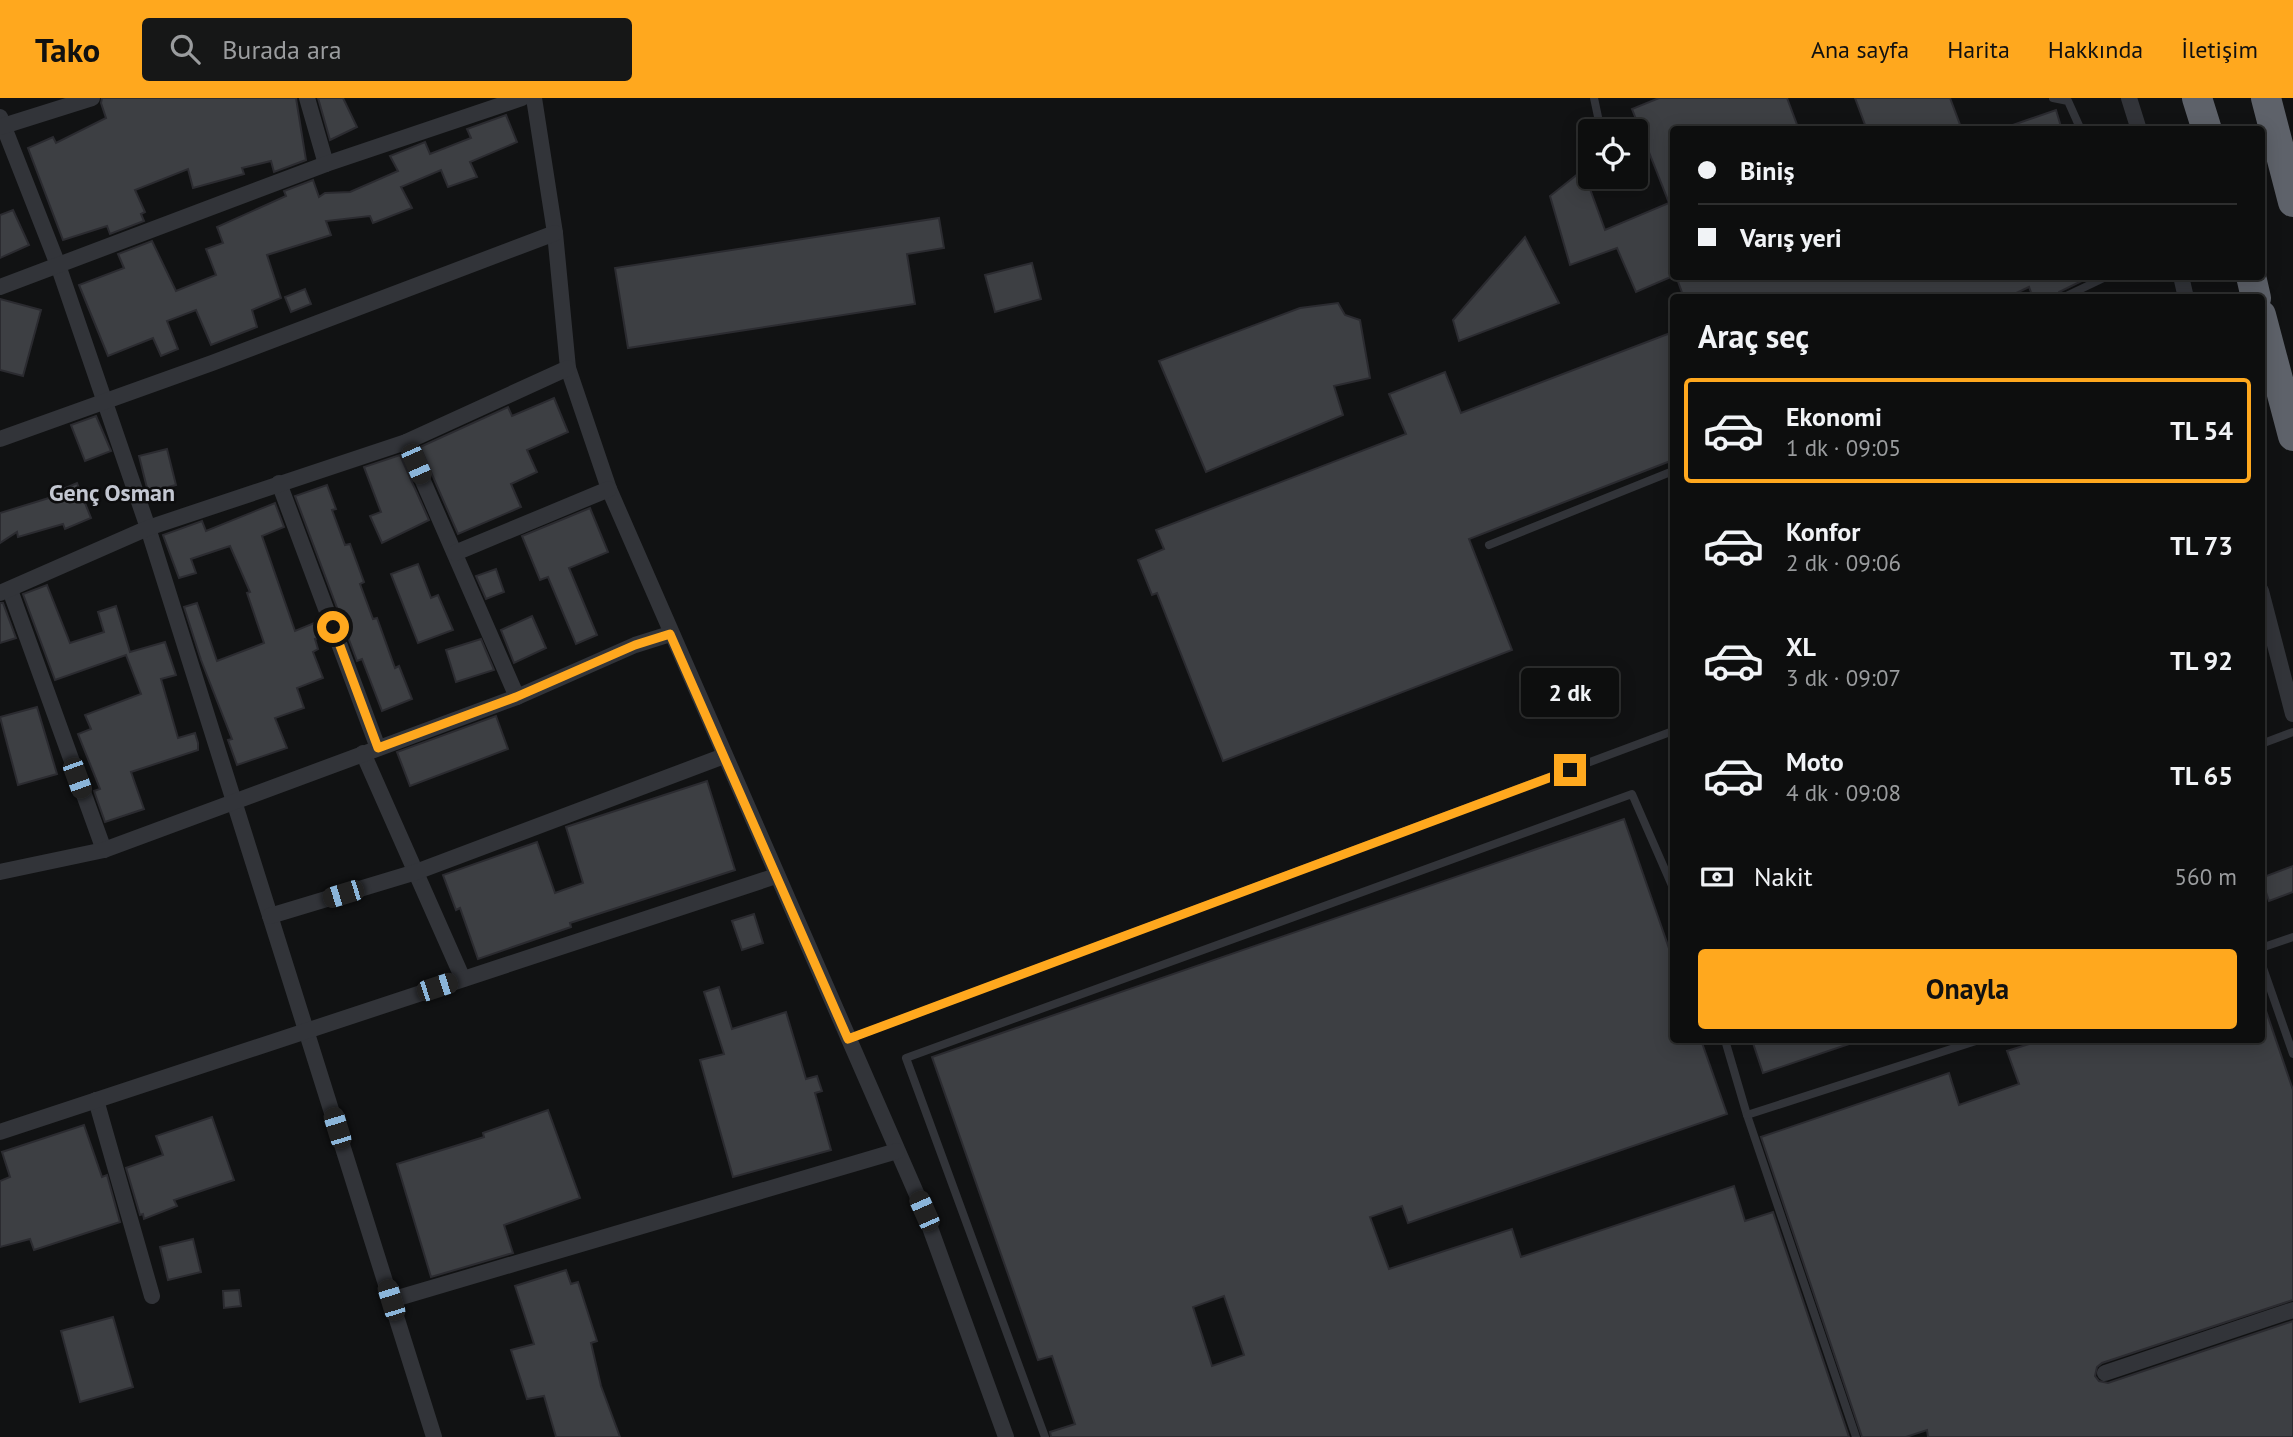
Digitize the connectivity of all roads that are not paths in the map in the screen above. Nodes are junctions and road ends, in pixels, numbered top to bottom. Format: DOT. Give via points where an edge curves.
graph roads {
  1 [pos="92,98"];
  2 [pos="307,98"];
  3 [pos="522,98"];
  4 [pos="534,98"];
  5 [pos="1594,98"];
  6 [pos="2053,98"];
  7 [pos="2129,98"];
  8 [pos="2197,98"];
  9 [pos="2266,98"];
  10 [pos="1598,119"];
  11 [pos="1,123"];
  12 [pos="2079,126"];
  13 [pos="2138,126"];
  14 [pos="2206,126"];
  15 [pos="326,164"];
  16 [pos="2293,202"];
  17 [pos="555,233"];
  18 [pos="58,265"];
  19 [pos="2100,280"];
  20 [pos="0,287"];
  21 [pos="2070,294"];
  22 [pos="2265,330"];
  23 [pos="568,368"];
  24 [pos="103,401"];
  25 [pos="2293,436"];
  26 [pos="0,439"];
  27 [pos="406,442"];
  28 [pos="1670,472"];
  29 [pos="278,483"];
  30 [pos="608,489"];
  31 [pos="148,528"];
  32 [pos="1489,545"];
  33 [pos="455,553"];
  34 [pos="5,592"];
  35 [pos="2265,606"];
  36 [pos="670,634"];
  37 [pos="516,697"];
  38 [pos="2293,714"];
  39 [pos="1670,732"];
  40 [pos="2293,732"];
  41 [pos="2265,742"];
  42 [pos="370,750"];
  43 [pos="724,756"];
  44 [pos="234,801"];
  45 [pos="104,850"];
  46 [pos="0,872"];
  47 [pos="416,872"];
  48 [pos="776,876"];
  49 [pos="1670,881"];
  50 [pos="270,916"];
  51 [pos="2293,937"];
  52 [pos="2265,947"];
  53 [pos="2265,974"];
  54 [pos="463,979"];
  55 [pos="306,1030"];
  56 [pos="848,1039"];
  57 [pos="1726,1043"];
  58 [pos="1970,1043"];
  59 [pos="2293,1055"];
  60 [pos="96,1100"];
  61 [pos="1746,1115"];
  62 [pos="0,1132"];
  63 [pos="897,1151"];
  64 [pos="152,1296"];
  65 [pos="391,1300"];
  66 [pos="2293,1310"];
  67 [pos="2105,1373"];
  68 [pos="434,1437"];
  69 [pos="1006,1437"];
  70 [pos="1045,1437"];
  71 [pos="1856,1437"];
  1 -- 11 [label="street"];
  2 -- 15 [label="street"];
  3 -- 15 [label="street"];
  4 -- 17 [label="street"];
  5 -- 10 [label="lane"];
  6 -- 12 [label="lane" via="2068,101"];
  7 -- 13 [label="street"];
  8 -- 14 [label="highway"];
  9 -- 16 [label="highway"];
  11 -- 18 [label="street"];
  15 -- 18 [label="street"];
  17 -- 23 [label="street"];
  17 -- 24 [label="street"];
  18 -- 20 [label="street"];
  18 -- 24 [label="street"];
  19 -- 21 [label="lane"];
  22 -- 25 [label="highway"];
  23 -- 27 [label="street"];
  23 -- 30 [label="street"];
  24 -- 26 [label="street"];
  24 -- 31 [label="street"];
  27 -- 29 [label="street"];
  27 -- 33 [label="street"];
  28 -- 32 [label="lane"];
  29 -- 31 [label="street"];
  29 -- 42 [label="street"];
  30 -- 33 [label="street"];
  30 -- 36 [label="street" via="655,589"];
  31 -- 34 [label="street"];
  31 -- 44 [label="street"];
  33 -- 37 [label="street"];
  34 -- 45 [label="street"];
  35 -- 38 [label="street"];
  36 -- 37 [label="street"];
  36 -- 43 [label="street"];
  37 -- 42 [label="street"];
  39 -- 56 [label="lane"];
  40 -- 41 [label="lane"];
  42 -- 44 [label="street"];
  42 -- 47 [label="street"];
  43 -- 47 [label="street"];
  43 -- 48 [label="street"];
  44 -- 45 [label="street"];
  44 -- 50 [label="street"];
  45 -- 46 [label="street"];
  47 -- 50 [label="street"];
  47 -- 54 [label="street"];
  48 -- 54 [label="street"];
  48 -- 56 [label="street"];
  49 -- 70 [label="lane" via="1632,794 906,1058"];
  50 -- 55 [label="street"];
  51 -- 52 [label="lane"];
  53 -- 59 [label="lane"];
  54 -- 55 [label="street"];
  55 -- 60 [label="street"];
  55 -- 65 [label="street"];
  56 -- 63 [label="street"];
  57 -- 61 [label="lane"];
  58 -- 61 [label="lane"];
  60 -- 62 [label="street"];
  60 -- 64 [label="street"];
  61 -- 71 [label="lane"];
  63 -- 65 [label="street"];
  63 -- 69 [label="street" via="924,1211"];
  65 -- 68 [label="street"];
  66 -- 67 [label="street"];
}
